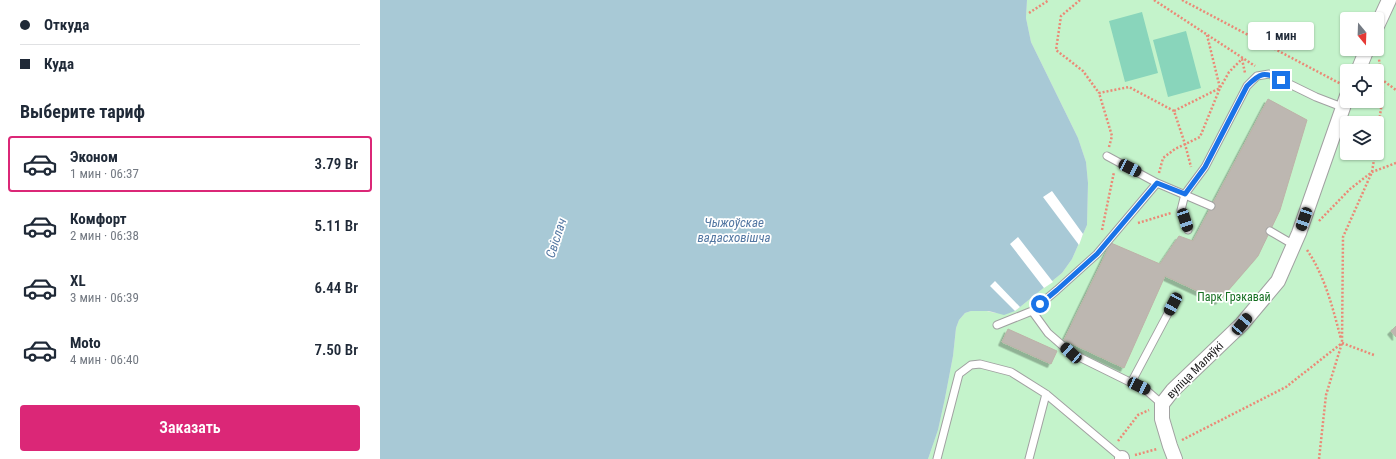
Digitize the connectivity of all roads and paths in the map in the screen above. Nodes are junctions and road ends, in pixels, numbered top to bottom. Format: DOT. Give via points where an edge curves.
graph roads {
  1 [pos="1049,0"];
  2 [pos="1080,0"];
  3 [pos="1154,0"];
  4 [pos="1182,0"];
  5 [pos="1389,0"];
  6 [pos="1383,12"];
  7 [pos="1029,13"];
  8 [pos="1207,35"];
  9 [pos="1242,58"];
  10 [pos="1269,74"];
  11 [pos="1384,81"];
  12 [pos="1340,83"];
  13 [pos="1247,86"];
  14 [pos="1220,88"];
  15 [pos="1396,90"];
  16 [pos="1099,92"];
  17 [pos="1340,100"];
  18 [pos="1343,108"];
  19 [pos="1174,111"];
  20 [pos="1185,144"];
  21 [pos="1107,156"];
  22 [pos="1374,160"];
  23 [pos="1116,161"];
  24 [pos="1396,163"];
  25 [pos="1372,172"];
  26 [pos="1194,181"];
  27 [pos="1157,183"];
  28 [pos="1185,194"];
  29 [pos="1212,206"];
  30 [pos="1182,210"];
  31 [pos="1118,229"];
  32 [pos="1188,230"];
  33 [pos="1270,231"];
  34 [pos="1299,241"];
  35 [pos="1097,254"];
  36 [pos="1173,304"];
  37 [pos="1032,311"];
  38 [pos="997,325"];
  39 [pos="1342,343"];
  40 [pos="1374,355"];
  41 [pos="1132,383"];
  42 [pos="1046,394"];
  43 [pos="1162,404"];
  44 [pos="1170,446"];
  45 [pos="1118,456"];
  46 [pos="936,459"];
  47 [pos="1029,459"];
  48 [pos="1175,459"];
  49 [pos="1319,459"];
  1 -- 7 [label="path"];
  2 -- 16 [label="path" via="1061,16 1056,50 1083,71"];
  3 -- 8 [label="path"];
  4 -- 12 [label="path"];
  5 -- 6 [label="street"];
  8 -- 9 [label="path"];
  8 -- 14 [label="path"];
  9 -- 10 [label="path"];
  9 -- 13 [label="path"];
  9 -- 14 [label="path" via="1229,72"];
  10 -- 13 [label="lane" via="1257,76"];
  10 -- 17 [label="lane" via="1316,97"];
  11 -- 15 [label="path"];
  13 -- 26 [label="lane" via="1205,167"];
  14 -- 19 [label="path"];
  14 -- 20 [label="path" via="1200,137"];
  16 -- 19 [label="path" via="1129,87"];
  16 -- 21 [label="path" via="1112,136"];
  18 -- 34 [label="street, вуліца Маляўкі"];
  19 -- 20 [label="path"];
  20 -- 26 [label="path"];
  20 -- 27 [label="path" via="1163,158"];
  21 -- 23 [label="lane"];
  22 -- 25 [label="path"];
  23 -- 27 [label="lane"];
  23 -- 35 [label="path"];
  24 -- 25 [label="path"];
  25 -- 34 [label="path" via="1350,189"];
  25 -- 39 [label="path" via="1343,237"];
  26 -- 28 [label="lane"];
  27 -- 28 [label="lane"];
  27 -- 31 [label="lane"];
  28 -- 29 [label="lane"];
  28 -- 30 [label="lane"];
  30 -- 31 [label="path"];
  30 -- 32 [label="lane"];
  31 -- 35 [label="lane"];
  33 -- 34 [label="lane"];
  34 -- 39 [label="path" via="1312,258 1328,295"];
  34 -- 43 [label="street, вуліца Маляўкі" via="1278,281 1242,324 1173,390"];
  35 -- 37 [label="lane"];
  36 -- 41 [label="lane"];
  37 -- 38 [label="lane"];
  37 -- 41 [label="lane" via="1048,333 1071,353"];
  39 -- 40 [label="path"];
  39 -- 44 [label="path" via="1286,387"];
  39 -- 49 [label="path" via="1326,394"];
  41 -- 43 [label="lane" via="1146,390"];
  42 -- 45 [label="lane"];
  42 -- 46 [label="lane" via="1011,372 980,364 971,365 959,374"];
  42 -- 47 [label="lane"];
  43 -- 44 [label="street, вуліца Маляўкі" via="1162,419"];
  43 -- 45 [label="path" via="1138,415"];
  44 -- 45 [label="path"];
  44 -- 48 [label="street, вуліца Маляўкі"];
}
